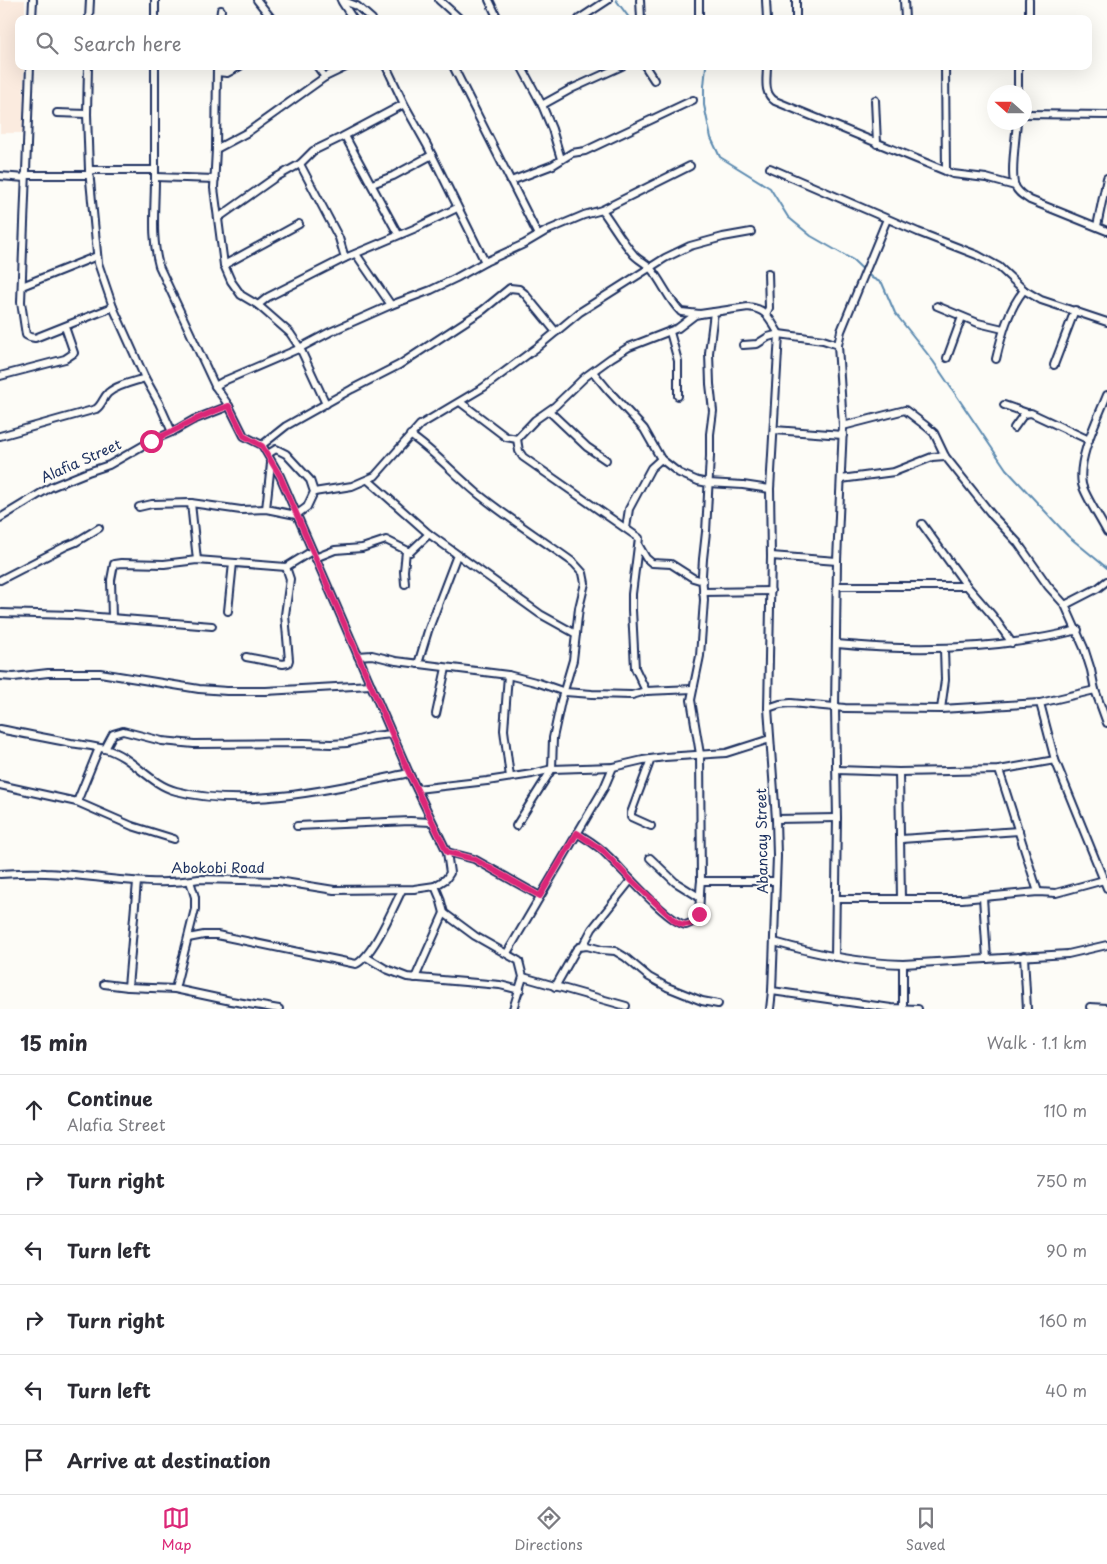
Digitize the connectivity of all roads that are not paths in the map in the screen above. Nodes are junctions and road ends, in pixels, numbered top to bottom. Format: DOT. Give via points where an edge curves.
graph roads {
  1 [pos="33,0"];
  2 [pos="90,0"];
  3 [pos="155,0"];
  4 [pos="257,0"];
  5 [pos="439,0"];
  6 [pos="489,0"];
  7 [pos="608,0"];
  8 [pos="640,0"];
  9 [pos="699,0"];
  10 [pos="766,0"];
  11 [pos="796,0"];
  12 [pos="904,0"];
  13 [pos="1029,0"];
  14 [pos="341,1"];
  15 [pos="221,10"];
  16 [pos="32,15"];
  17 [pos="89,15"];
  18 [pos="155,15"];
  19 [pos="220,15"];
  20 [pos="269,15"];
  21 [pos="350,15"];
  22 [pos="367,15"];
  23 [pos="456,15"];
  24 [pos="496,15"];
  25 [pos="585,15"];
  26 [pos="642,15"];
  27 [pos="699,15"];
  28 [pos="767,15"];
  29 [pos="796,15"];
  30 [pos="905,15"];
  31 [pos="1029,15"];
  32 [pos="30,70"];
  33 [pos="88,70"];
  34 [pos="155,70"];
  35 [pos="217,70"];
  36 [pos="220,70"];
  37 [pos="233,70"];
  38 [pos="320,70"];
  39 [pos="340,70"];
  40 [pos="388,70"];
  41 [pos="455,70"];
  42 [pos="523,70"];
  43 [pos="614,70"];
  44 [pos="648,70"];
  45 [pos="767,70"];
  46 [pos="946,70"];
  47 [pos="1018,70"];
  48 [pos="326,77"];
  49 [pos="654,80"];
  50 [pos="1018,85"];
  51 [pos="693,100"];
  52 [pos="875,100"];
  53 [pos="404,104"];
  54 [pos="542,105"];
  55 [pos="56,113"];
  56 [pos="86,114"];
  57 [pos="1032,114"];
  58 [pos="1107,115"];
  59 [pos="1017,130"];
  60 [pos="345,136"];
  61 [pos="877,144"];
  62 [pos="216,149"];
  63 [pos="432,155"];
  64 [pos="561,159"];
  65 [pos="300,164"];
  66 [pos="690,166"];
  67 [pos="770,168"];
  68 [pos="946,171"];
  69 [pos="89,173"];
  70 [pos="155,173"];
  71 [pos="0,176"];
  72 [pos="25,176"];
  73 [pos="1107,178"];
  74 [pos="215,179"];
  75 [pos="511,181"];
  76 [pos="372,184"];
  77 [pos="1015,186"];
  78 [pos="457,208"];
  79 [pos="602,210"];
  80 [pos="218,218"];
  81 [pos="887,219"];
  82 [pos="299,224"];
  83 [pos="1097,226"];
  84 [pos="1107,231"];
  85 [pos="751,232"];
  86 [pos="398,234"];
  87 [pos="538,235"];
  88 [pos="356,254"];
  89 [pos="97,256"];
  90 [pos="345,258"];
  91 [pos="485,262"];
  92 [pos="224,265"];
  93 [pos="650,268"];
  94 [pos="768,273"];
  95 [pos="22,286"];
  96 [pos="1024,290"];
  97 [pos="390,304"];
  98 [pos="258,305"];
  99 [pos="937,306"];
  100 [pos="113,307"];
  101 [pos="1075,310"];
  102 [pos="714,312"];
  103 [pos="700,314"];
  104 [pos="766,314"];
  105 [pos="962,318"];
  106 [pos="1107,322"];
  107 [pos="65,327"];
  108 [pos="1003,329"];
  109 [pos="556,332"];
  110 [pos="670,332"];
  111 [pos="779,334"];
  112 [pos="744,345"];
  113 [pos="838,345"];
  114 [pos="300,348"];
  115 [pos="947,358"];
  116 [pos="996,359"];
  117 [pos="1054,365"];
  118 [pos="593,372"];
  119 [pos="0,376"];
  120 [pos="145,378"];
  121 [pos="215,386"];
  122 [pos="1107,395"];
  123 [pos="678,396"];
  124 [pos="460,402"];
  125 [pos="326,404"];
  126 [pos="1004,405"];
  127 [pos="229,406"];
  128 [pos="1105,407"];
  129 [pos="549,411"];
  130 [pos="1027,413"];
  131 [pos="843,426"];
  132 [pos="1014,428"];
  133 [pos="774,430"];
  134 [pos="172,432"];
  135 [pos="410,435"];
  136 [pos="842,435"];
  137 [pos="0,436"];
  138 [pos="517,439"];
  139 [pos="1089,440"];
  140 [pos="262,446"];
  141 [pos="268,454"];
  142 [pos="945,456"];
  143 [pos="661,459"];
  144 [pos="606,460"];
  145 [pos="271,462"];
  146 [pos="841,478"];
  147 [pos="368,480"];
  148 [pos="708,483"];
  149 [pos="770,489"];
  150 [pos="314,492"];
  151 [pos="191,503"];
  152 [pos="139,506"];
  153 [pos="266,509"];
  154 [pos="296,515"];
  155 [pos="0,518"];
  156 [pos="922,524"];
  157 [pos="99,528"];
  158 [pos="626,528"];
  159 [pos="1107,532"];
  160 [pos="429,534"];
  161 [pos="639,546"];
  162 [pos="312,551"];
  163 [pos="406,551"];
  164 [pos="458,555"];
  165 [pos="771,556"];
  166 [pos="315,558"];
  167 [pos="197,560"];
  168 [pos="838,561"];
  169 [pos="233,563"];
  170 [pos="286,567"];
  171 [pos="0,580"];
  172 [pos="1107,581"];
  173 [pos="703,582"];
  174 [pos="405,584"];
  175 [pos="838,586"];
  176 [pos="967,586"];
  177 [pos="771,591"];
  178 [pos="703,592"];
  179 [pos="1065,605"];
  180 [pos="228,611"];
  181 [pos="0,614"];
  182 [pos="112,618"];
  183 [pos="212,626"];
  184 [pos="1078,630"];
  185 [pos="576,634"];
  186 [pos="837,644"];
  187 [pos="1012,644"];
  188 [pos="944,649"];
  189 [pos="358,656"];
  190 [pos="246,657"];
  191 [pos="418,664"];
  192 [pos="446,668"];
  193 [pos="508,675"];
  194 [pos="0,676"];
  195 [pos="371,685"];
  196 [pos="693,689"];
  197 [pos="1095,690"];
  198 [pos="646,691"];
  199 [pos="565,692"];
  200 [pos="1040,704"];
  201 [pos="768,708"];
  202 [pos="835,708"];
  203 [pos="942,708"];
  204 [pos="436,714"];
  205 [pos="1107,723"];
  206 [pos="0,729"];
  207 [pos="392,734"];
  208 [pos="770,739"];
  209 [pos="102,749"];
  210 [pos="700,754"];
  211 [pos="651,759"];
  212 [pos="1055,760"];
  213 [pos="613,767"];
  214 [pos="552,769"];
  215 [pos="837,770"];
  216 [pos="999,770"];
  217 [pos="899,772"];
  218 [pos="409,773"];
  219 [pos="510,777"];
  220 [pos="0,786"];
  221 [pos="417,789"];
  222 [pos="78,802"];
  223 [pos="837,818"];
  224 [pos="776,820"];
  225 [pos="432,822"];
  226 [pos="297,826"];
  227 [pos="516,826"];
  228 [pos="651,826"];
  229 [pos="1019,831"];
  230 [pos="577,833"];
  231 [pos="174,839"];
  232 [pos="901,839"];
  233 [pos="447,852"];
  234 [pos="650,858"];
  235 [pos="0,874"];
  236 [pos="631,880"];
  237 [pos="776,880"];
  238 [pos="1104,880"];
  239 [pos="190,881"];
  240 [pos="701,881"];
  241 [pos="137,882"];
  242 [pos="435,886"];
  243 [pos="1107,888"];
  244 [pos="402,890"];
  245 [pos="1038,892"];
  246 [pos="540,896"];
  247 [pos="698,896"];
  248 [pos="984,897"];
  249 [pos="836,899"];
  250 [pos="901,899"];
  251 [pos="444,913"];
  252 [pos="188,938"];
  253 [pos="774,942"];
  254 [pos="1107,945"];
  255 [pos="581,947"];
  256 [pos="507,953"];
  257 [pos="1024,956"];
  258 [pos="366,957"];
  259 [pos="835,957"];
  260 [pos="987,959"];
  261 [pos="903,964"];
  262 [pos="523,977"];
  263 [pos="415,978"];
  264 [pos="104,984"];
  265 [pos="128,987"];
  266 [pos="555,987"];
  267 [pos="175,989"];
  268 [pos="520,990"];
  269 [pos="772,991"];
  270 [pos="231,1001"];
  271 [pos="718,1004"];
  272 [pos="626,1006"];
  273 [pos="1090,1007"];
  274 [pos="903,1008"];
  275 [pos="1107,1008"];
  276 [pos="230,1009"];
  277 [pos="279,1009"];
  278 [pos="514,1009"];
  279 [pos="770,1009"];
  280 [pos="918,1009"];
  281 [pos="1027,1009"];
  1 -- 16 [label="street"];
  2 -- 17 [label="street"];
  3 -- 18 [label="street"];
  4 -- 20 [label="street"];
  5 -- 23 [label="street"];
  6 -- 24 [label="street"];
  7 -- 25 [label="street"];
  8 -- 26 [label="street"];
  9 -- 27 [label="street"];
  10 -- 28 [label="street"];
  11 -- 29 [label="street"];
  12 -- 30 [label="street"];
  13 -- 31 [label="street"];
  14 -- 21 [label="street"];
  14 -- 22 [label="street" via="357,6"];
  15 -- 19 [label="street"];
  32 -- 72 [label="street"];
  33 -- 56 [label="street"];
  34 -- 70 [label="street"];
  35 -- 62 [label="street"];
  36 -- 37 [label="street" via="227,73"];
  38 -- 48 [label="street"];
  39 -- 48 [label="street"];
  40 -- 53 [label="street"];
  41 -- 75 [label="street"];
  42 -- 54 [label="street"];
  43 -- 54 [label="street"];
  44 -- 49 [label="street"];
  45 -- 61 [label="street" via="769,98"];
  46 -- 68 [label="street"];
  47 -- 50 [label="street"];
  48 -- 62 [label="street" via="248,132"];
  51 -- 64 [label="street"];
  52 -- 61 [label="street"];
  53 -- 60 [label="street"];
  53 -- 63 [label="street"];
  54 -- 64 [label="street"];
  55 -- 56 [label="street"];
  56 -- 69 [label="street"];
  57 -- 58 [label="street"];
  59 -- 77 [label="street"];
  60 -- 65 [label="street" via="313,151"];
  60 -- 76 [label="street"];
  61 -- 68 [label="street"];
  62 -- 74 [label="street"];
  63 -- 76 [label="street"];
  63 -- 78 [label="street"];
  64 -- 75 [label="street"];
  65 -- 80 [label="street"];
  65 -- 90 [label="street" via="339,238"];
  66 -- 79 [label="street"];
  67 -- 81 [label="street"];
  68 -- 77 [label="street"];
  69 -- 70 [label="street"];
  69 -- 72 [label="street"];
  69 -- 89 [label="street"];
  70 -- 74 [label="street"];
  70 -- 121 [label="street" via="153,226 159,266"];
  71 -- 72 [label="street"];
  72 -- 95 [label="street"];
  73 -- 83 [label="street"];
  74 -- 80 [label="street" via="214,199"];
  75 -- 87 [label="street"];
  76 -- 86 [label="street"];
  77 -- 83 [label="street" via="1030,200"];
  78 -- 86 [label="street"];
  78 -- 91 [label="street"];
  79 -- 87 [label="street"];
  79 -- 93 [label="street" via="628,248"];
  80 -- 92 [label="street"];
  81 -- 96 [label="street" via="977,255 999,267"];
  81 -- 113 [label="street"];
  82 -- 92 [label="street"];
  83 -- 84 [label="street"];
  85 -- 93 [label="street" via="684,248"];
  86 -- 88 [label="street"];
  87 -- 91 [label="street"];
  88 -- 90 [label="street"];
  88 -- 97 [label="street"];
  89 -- 95 [label="street"];
  89 -- 100 [label="street"];
  90 -- 98 [label="street"];
  91 -- 97 [label="street" via="431,290"];
  92 -- 98 [label="street" via="241,295"];
  93 -- 103 [label="street" via="679,311"];
  93 -- 109 [label="street" via="580,312"];
  94 -- 104 [label="street" via="769,308"];
  95 -- 107 [label="street" via="26,335 35,338"];
  96 -- 101 [label="street" via="1041,300"];
  96 -- 108 [label="street"];
  97 -- 114 [label="street"];
  98 -- 114 [label="street" via="290,333"];
  99 -- 105 [label="street"];
  100 -- 107 [label="street"];
  100 -- 120 [label="street"];
  101 -- 106 [label="street"];
  101 -- 117 [label="street"];
  102 -- 103 [label="street"];
  102 -- 104 [label="street" via="748,307 761,309"];
  102 -- 148 [label="street" via="709,358 713,411"];
  103 -- 110 [label="street"];
  104 -- 111 [label="street"];
  105 -- 108 [label="street"];
  105 -- 115 [label="street"];
  107 -- 119 [label="street" via="72,355"];
  108 -- 116 [label="street"];
  109 -- 124 [label="street"];
  109 -- 125 [label="street" via="524,293 510,288 483,310 399,365"];
  110 -- 118 [label="street" via="629,347"];
  110 -- 123 [label="street" via="678,361"];
  111 -- 112 [label="street" via="757,344"];
  111 -- 113 [label="street"];
  111 -- 133 [label="street, Abancay Street"];
  113 -- 131 [label="street"];
  114 -- 121 [label="street"];
  114 -- 125 [label="street"];
  118 -- 129 [label="street"];
  118 -- 143 [label="street" via="644,429"];
  120 -- 134 [label="street"];
  120 -- 137 [label="street" via="109,392 96,409"];
  121 -- 127 [label="street"];
  122 -- 128 [label="street"];
  124 -- 135 [label="street" via="420,425"];
  124 -- 138 [label="street" via="506,437"];
  125 -- 140 [label="street" via="286,426"];
  126 -- 130 [label="street"];
  127 -- 134 [label="street, Alafia Street" via="200,416"];
  127 -- 140 [label="street" via="244,436"];
  128 -- 139 [label="street"];
  129 -- 138 [label="street"];
  129 -- 144 [label="street" via="587,447"];
  130 -- 132 [label="street"];
  130 -- 139 [label="street" via="1038,415"];
  131 -- 136 [label="street"];
  131 -- 142 [label="street" via="905,410 934,434"];
  133 -- 136 [label="street"];
  133 -- 149 [label="street, Abancay Street"];
  134 -- 155 [label="street, Alafia Street" via="109,465 51,487"];
  135 -- 147 [label="street" via="378,473"];
  135 -- 185 [label="street" via="501,512 580,568 585,578"];
  136 -- 146 [label="street"];
  138 -- 158 [label="street" via="523,457"];
  139 -- 159 [label="street" via="1081,472 1082,485"];
  140 -- 141 [label="street"];
  141 -- 145 [label="street"];
  141 -- 150 [label="street" via="276,449 286,454 310,480"];
  142 -- 146 [label="street" via="932,457 894,472"];
  142 -- 179 [label="street"];
  143 -- 148 [label="street" via="680,473"];
  143 -- 158 [label="street" via="651,468 629,509"];
  145 -- 153 [label="street"];
  145 -- 154 [label="street"];
  146 -- 168 [label="street"];
  147 -- 150 [label="street" via="341,489"];
  147 -- 160 [label="street"];
  148 -- 149 [label="street"];
  148 -- 173 [label="street"];
  149 -- 165 [label="street, Abancay Street"];
  150 -- 154 [label="street" via="307,508"];
  151 -- 152 [label="street"];
  151 -- 153 [label="street" via="242,510"];
  151 -- 167 [label="street"];
  153 -- 154 [label="street"];
  154 -- 162 [label="street"];
  156 -- 176 [label="street"];
  157 -- 171 [label="street"];
  158 -- 161 [label="street" via="639,538"];
  160 -- 163 [label="street" via="410,552"];
  160 -- 164 [label="street"];
  161 -- 173 [label="street" via="652,563 671,564"];
  161 -- 198 [label="street" via="632,610 635,668"];
  162 -- 166 [label="street"];
  162 -- 170 [label="street"];
  163 -- 166 [label="street" via="386,540 362,548 335,550"];
  163 -- 174 [label="street"];
  164 -- 185 [label="street" via="540,614"];
  164 -- 191 [label="street"];
  165 -- 168 [label="street"];
  165 -- 177 [label="street, Abancay Street"];
  166 -- 189 [label="street"];
  167 -- 169 [label="street"];
  167 -- 182 [label="street" via="114,564"];
  168 -- 175 [label="street"];
  169 -- 170 [label="street"];
  169 -- 180 [label="street"];
  170 -- 190 [label="street" via="290,579 285,615 290,660 283,664"];
  172 -- 179 [label="street"];
  173 -- 178 [label="street"];
  175 -- 176 [label="street"];
  175 -- 186 [label="street"];
  176 -- 187 [label="street"];
  177 -- 178 [label="street"];
  177 -- 201 [label="street, Abancay Street"];
  178 -- 196 [label="street" via="701,647"];
  179 -- 184 [label="street"];
  181 -- 182 [label="street"];
  182 -- 183 [label="street"];
  184 -- 187 [label="street"];
  184 -- 197 [label="street"];
  185 -- 199 [label="street"];
  186 -- 188 [label="street"];
  186 -- 202 [label="street"];
  187 -- 188 [label="street"];
  188 -- 203 [label="street"];
  189 -- 191 [label="street" via="372,655"];
  189 -- 195 [label="street"];
  191 -- 192 [label="street"];
  192 -- 193 [label="street"];
  192 -- 204 [label="street"];
  193 -- 199 [label="street"];
  193 -- 219 [label="street" via="504,730"];
  194 -- 195 [label="street" via="100,673 227,691"];
  195 -- 207 [label="street"];
  196 -- 198 [label="street"];
  196 -- 210 [label="street" via="692,708"];
  197 -- 200 [label="street"];
  197 -- 205 [label="street"];
  198 -- 199 [label="street" via="632,694"];
  199 -- 214 [label="street" via="553,738"];
  200 -- 203 [label="street"];
  200 -- 212 [label="street"];
  201 -- 202 [label="street" via="791,703"];
  201 -- 208 [label="street, Abancay Street"];
  202 -- 203 [label="street"];
  202 -- 215 [label="street"];
  206 -- 209 [label="street"];
  207 -- 209 [label="street" via="331,744 202,744 162,741 123,731 113,734"];
  207 -- 218 [label="street"];
  208 -- 210 [label="street" via="726,753"];
  208 -- 224 [label="street, Abancay Street"];
  209 -- 218 [label="street" via="130,762 168,788 218,798 284,796"];
  209 -- 222 [label="street"];
  210 -- 211 [label="street"];
  210 -- 240 [label="street"];
  211 -- 213 [label="street"];
  211 -- 228 [label="street" via="630,813 635,820"];
  212 -- 216 [label="street"];
  212 -- 238 [label="street"];
  213 -- 214 [label="street"];
  213 -- 230 [label="street"];
  214 -- 219 [label="street"];
  214 -- 227 [label="street"];
  215 -- 217 [label="street"];
  215 -- 223 [label="street"];
  216 -- 217 [label="street"];
  216 -- 229 [label="street"];
  217 -- 232 [label="street"];
  218 -- 221 [label="street"];
  219 -- 221 [label="street"];
  220 -- 222 [label="street"];
  221 -- 225 [label="street"];
  222 -- 231 [label="street" via="150,833"];
  223 -- 224 [label="street"];
  223 -- 249 [label="street"];
  224 -- 237 [label="street, Abancay Street"];
  225 -- 226 [label="street"];
  225 -- 233 [label="street"];
  229 -- 232 [label="street"];
  229 -- 245 [label="street"];
  230 -- 236 [label="street" via="602,850"];
  230 -- 246 [label="street"];
  232 -- 250 [label="street"];
  233 -- 242 [label="street" via="450,874"];
  233 -- 246 [label="street" via="474,859"];
  234 -- 247 [label="street" via="675,882"];
  235 -- 241 [label="street, Abokobi Road" via="46,873"];
  236 -- 247 [label="street" via="681,924 697,920"];
  236 -- 255 [label="street"];
  237 -- 240 [label="street"];
  237 -- 253 [label="street, Abancay Street"];
  238 -- 243 [label="street"];
  238 -- 245 [label="street" via="1056,893"];
  239 -- 241 [label="street, Abokobi Road"];
  239 -- 244 [label="street, Abokobi Road" via="278,881 334,890"];
  239 -- 252 [label="street" via="195,902"];
  240 -- 247 [label="street"];
  241 -- 265 [label="street"];
  242 -- 244 [label="street, Abokobi Road"];
  242 -- 251 [label="street"];
  244 -- 258 [label="street"];
  245 -- 248 [label="street"];
  246 -- 256 [label="street"];
  248 -- 250 [label="street"];
  248 -- 260 [label="street"];
  249 -- 250 [label="street"];
  249 -- 259 [label="street"];
  251 -- 256 [label="street" via="475,936"];
  251 -- 263 [label="street"];
  252 -- 258 [label="street" via="217,935 352,964"];
  252 -- 267 [label="street"];
  253 -- 259 [label="street"];
  253 -- 269 [label="street, Abancay Street"];
  254 -- 257 [label="street" via="1068,954"];
  255 -- 266 [label="street"];
  255 -- 271 [label="street" via="614,952 667,987"];
  256 -- 262 [label="street" via="519,961"];
  257 -- 260 [label="street"];
  257 -- 281 [label="street"];
  258 -- 263 [label="street" via="394,972"];
  259 -- 261 [label="street"];
  260 -- 261 [label="street"];
  261 -- 274 [label="street"];
  262 -- 266 [label="street"];
  262 -- 268 [label="street"];
  263 -- 268 [label="street"];
  264 -- 265 [label="street"];
  265 -- 267 [label="street"];
  266 -- 272 [label="street"];
  267 -- 270 [label="street"];
  268 -- 278 [label="street"];
  269 -- 274 [label="street"];
  269 -- 279 [label="street, Abancay Street"];
  270 -- 276 [label="street"];
  270 -- 277 [label="street"];
  273 -- 275 [label="street"];
  274 -- 280 [label="street"];
}
